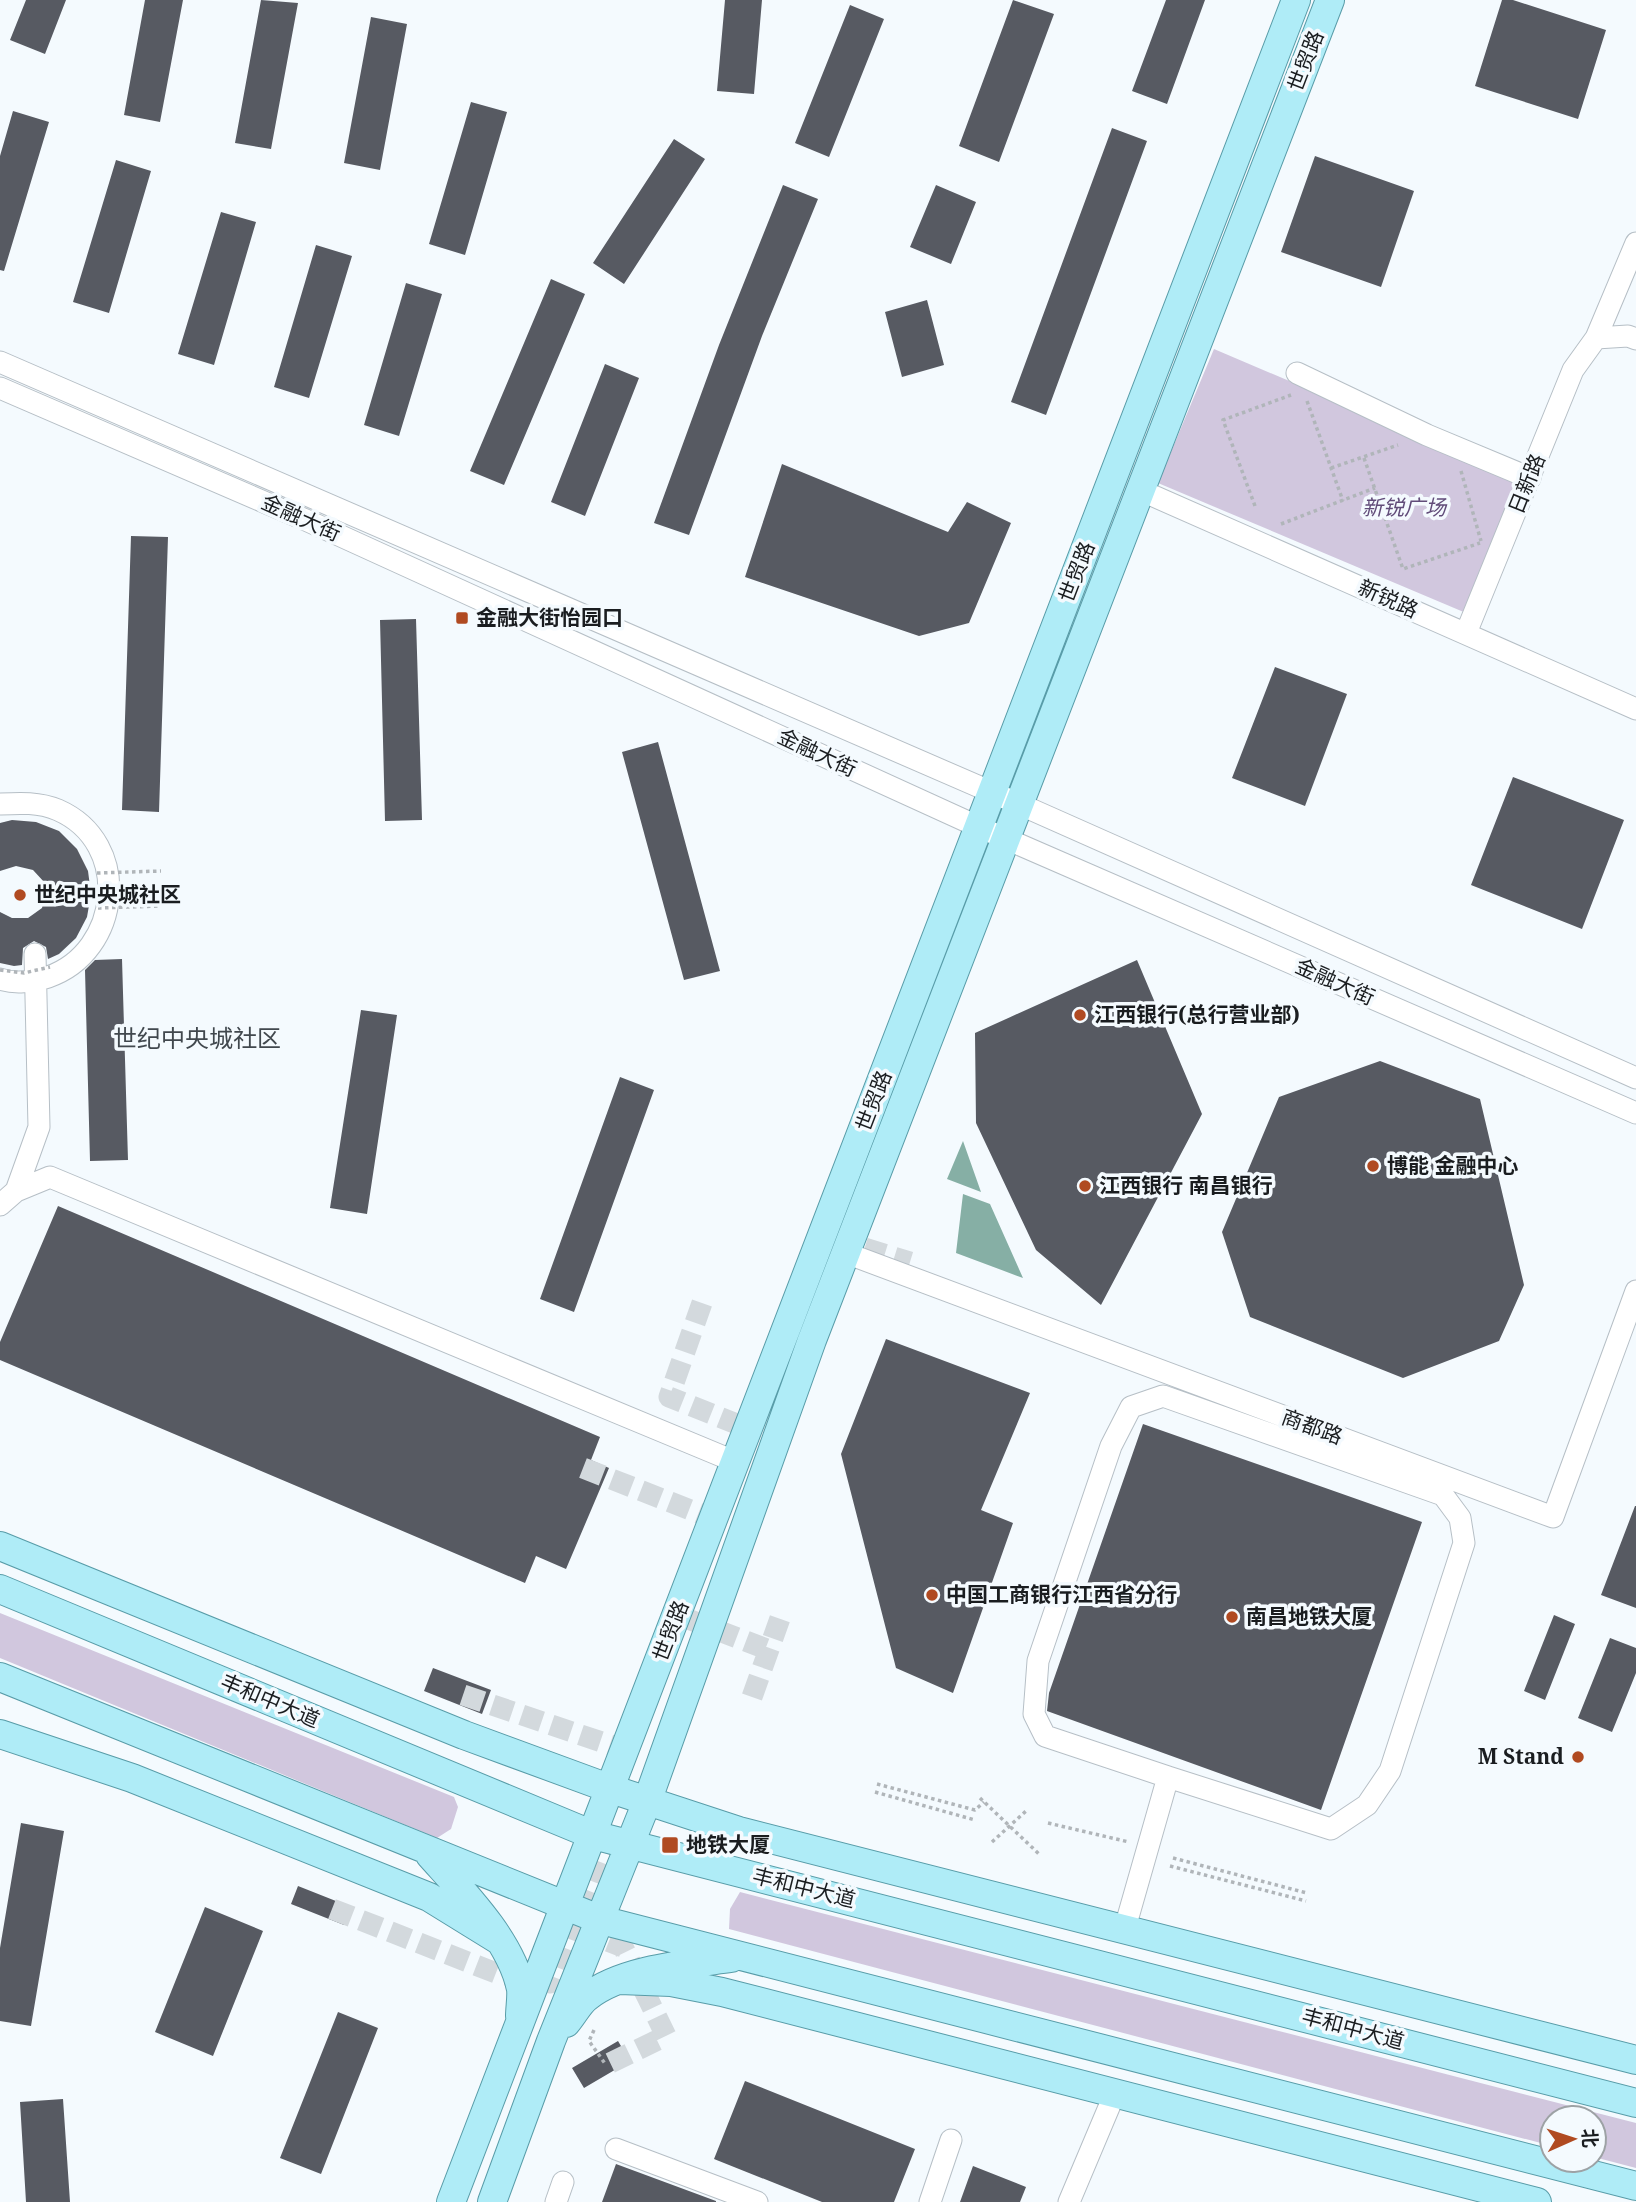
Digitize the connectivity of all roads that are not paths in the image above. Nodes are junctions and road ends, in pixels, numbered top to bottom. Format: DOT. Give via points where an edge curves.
graph roads {
  1 [pos="1296,0"];
  2 [pos="1330,0"];
  3 [pos="1636,243"];
  4 [pos="1596,338"];
  5 [pos="1636,339"];
  6 [pos="0,362"];
  7 [pos="1300,381"];
  8 [pos="0,388"];
  9 [pos="1530,478"];
  10 [pos="1140,490"];
  11 [pos="1466,633"];
  12 [pos="1636,709"];
  13 [pos="992,792"];
  14 [pos="0,804"];
  15 [pos="1019,804"];
  16 [pos="979,827"];
  17 [pos="1006,839"];
  18 [pos="35,954"];
  19 [pos="0,979"];
  20 [pos="35,981"];
  21 [pos="1636,1078"];
  22 [pos="1636,1113"];
  23 [pos="8,1198"];
  24 [pos="846,1253"];
  25 [pos="1636,1291"];
  26 [pos="736,1462"];
  27 [pos="0,1546"];
  28 [pos="0,1589"];
  29 [pos="0,1677"];
  30 [pos="0,1734"];
  31 [pos="1168,1777"];
  32 [pos="611,1789"];
  33 [pos="649,1799"];
  34 [pos="593,1835"];
  35 [pos="631,1844"];
  36 [pos="423,1848"];
  37 [pos="566,1906"];
  38 [pos="601,1920"];
  39 [pos="1124,1931"];
  40 [pos="497,1939"];
  41 [pos="746,1956"];
  42 [pos="620,1980"];
  43 [pos="520,2025"];
  44 [pos="551,2042"];
  45 [pos="1636,2060"];
  46 [pos="1115,2093"];
  47 [pos="1636,2102"];
  48 [pos="951,2140"];
  49 [pos="616,2149"];
  50 [pos="1636,2186"];
  51 [pos="452,2202"];
  52 [pos="492,2202"];
  53 [pos="757,2202"];
  54 [pos="930,2202"];
  55 [pos="1069,2202"];
  56 [pos="1537,2202"];
  1 -- 13 [label="main road, 世贸路"];
  2 -- 10 [label="main road, 世贸路"];
  3 -- 4 [label="street, 日新路"];
  4 -- 5 [label="street"];
  4 -- 9 [label="street, 日新路" via="1573,370"];
  6 -- 13 [label="street, 金融大街"];
  7 -- 9 [label="street"];
  8 -- 16 [label="street, 金融大街" via="308,521"];
  9 -- 11 [label="street, 日新路"];
  10 -- 11 [label="street, 新锐路"];
  10 -- 15 [label="main road, 世贸路"];
  11 -- 12 [label="street, 新锐路"];
  13 -- 15 [label="street, 金融大街"];
  13 -- 16 [label="main road, 世贸路"];
  14 -- 20 [label="street" via="30,802 59,810 82,827 100,849 109,876 110,904 101,932 85,955 62,972"];
  15 -- 17 [label="main road, 世贸路"];
  15 -- 21 [label="street, 金融大街"];
  16 -- 17 [label="street, 金融大街"];
  16 -- 26 [label="main road, 世贸路"];
  17 -- 22 [label="street, 金融大街"];
  17 -- 24 [label="main road, 世贸路"];
  18 -- 20 [label="street"];
  19 -- 20 [label="street"];
  20 -- 23 [label="street" via="39,1127"];
  23 -- 26 [label="street" via="50,1177"];
  24 -- 25 [label="street, 商都路" via="1553,1517"];
  24 -- 33 [label="main road, 世贸路"];
  26 -- 32 [label="main road, 世贸路"];
  27 -- 32 [label="main road" via="464,1735"];
  28 -- 34 [label="main road, 丰和中大道"];
  29 -- 36 [label="main road"];
  30 -- 40 [label="main road" via="132,1778 429,1897"];
  31 -- 31 [label="street" via="1331,1829 1367,1805 1390,1771 1464,1543 1460,1518 1443,1495 1163,1396 1131,1407 1111,1446 1038,1661 1034,1714 1045,1735"];
  31 -- 39 [label="street"];
  32 -- 33 [label="main road"];
  32 -- 34 [label="main road, 世贸路"];
  33 -- 35 [label="main road, 世贸路"];
  33 -- 39 [label="main road" via="739,1831"];
  34 -- 35 [label="main road, 丰和中大道"];
  34 -- 37 [label="main road, 世贸路"];
  35 -- 38 [label="main road, 世贸路"];
  35 -- 47 [label="main road, 丰和中大道"];
  36 -- 37 [label="main road"];
  36 -- 40 [label="main road" via="476,1906"];
  37 -- 38 [label="main road"];
  37 -- 43 [label="main road, 世贸路"];
  38 -- 41 [label="main road"];
  38 -- 44 [label="main road, 世贸路"];
  39 -- 45 [label="main road"];
  40 -- 43 [label="main road" via="521,1989"];
  41 -- 42 [label="main road" via="669,1967"];
  41 -- 50 [label="main road"];
  42 -- 44 [label="main road" via="587,1997"];
  42 -- 46 [label="main road" via="671,1982 722,1992"];
  43 -- 51 [label="main road, 世贸路"];
  44 -- 52 [label="main road, 世贸路"];
  46 -- 55 [label="street"];
  46 -- 56 [label="main road"];
  48 -- 54 [label="street"];
  49 -- 53 [label="street"];
}
